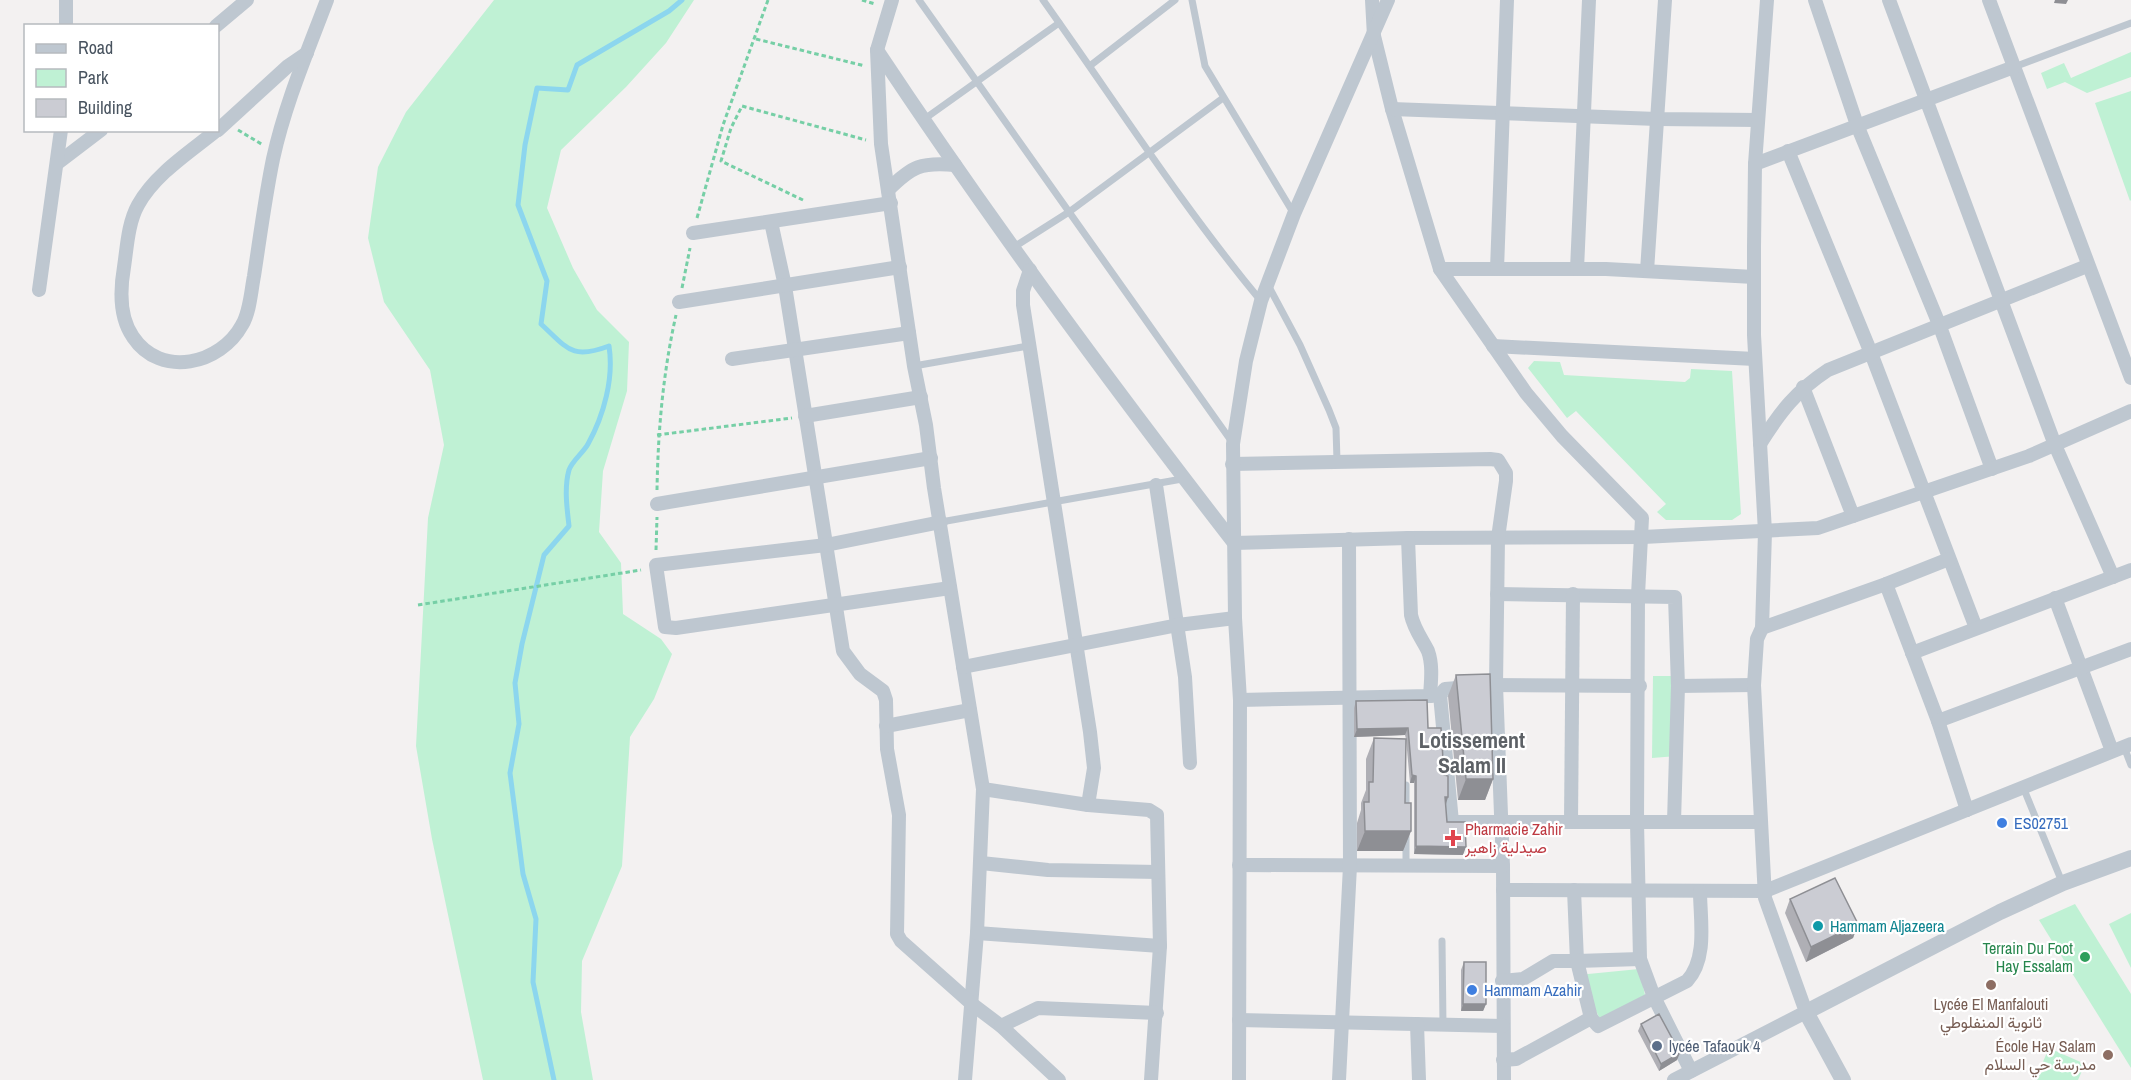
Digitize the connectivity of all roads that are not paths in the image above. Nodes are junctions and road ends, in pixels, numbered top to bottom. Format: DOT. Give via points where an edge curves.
graph roads {
  1 [pos="66,0"];
  2 [pos="247,0"];
  3 [pos="327,0"];
  4 [pos="892,0"];
  5 [pos="919,0"];
  6 [pos="1043,0"];
  7 [pos="1175,0"];
  8 [pos="1192,0"];
  9 [pos="1372,0"];
  10 [pos="1388,0"];
  11 [pos="1508,0"];
  12 [pos="1589,0"];
  13 [pos="1665,0"];
  14 [pos="1767,0"];
  15 [pos="1815,0"];
  16 [pos="1889,0"];
  17 [pos="1989,0"];
  18 [pos="1059,23"];
  19 [pos="2131,23"];
  20 [pos="66,24"];
  21 [pos="218,24"];
  22 [pos="1374,36"];
  23 [pos="877,50"];
  24 [pos="307,52"];
  25 [pos="1091,65"];
  26 [pos="2014,67"];
  27 [pos="977,83"];
  28 [pos="1223,98"];
  29 [pos="1925,102"];
  30 [pos="1392,109"];
  31 [pos="1503,111"];
  32 [pos="1584,117"];
  33 [pos="1657,119"];
  34 [pos="923,120"];
  35 [pos="1758,120"];
  36 [pos="1857,125"];
  37 [pos="219,129"];
  38 [pos="61,132"];
  39 [pos="98,132"];
  40 [pos="215,132"];
  41 [pos="1788,151"];
  42 [pos="1150,153"];
  43 [pos="59,162"];
  44 [pos="1755,164"];
  45 [pos="955,165"];
  46 [pos="890,197"];
  47 [pos="1069,212"];
  48 [pos="1294,214"];
  49 [pos="771,222"];
  50 [pos="693,233"];
  51 [pos="1014,247"];
  52 [pos="2087,266"];
  53 [pos="900,267"];
  54 [pos="1440,269"];
  55 [pos="1497,269"];
  56 [pos="1577,269"];
  57 [pos="1030,270"];
  58 [pos="1647,271"];
  59 [pos="1754,277"];
  60 [pos="785,286"];
  61 [pos="1269,286"];
  62 [pos="39,290"];
  63 [pos="1261,301"];
  64 [pos="679,302"];
  65 [pos="2002,302"];
  66 [pos="1939,324"];
  67 [pos="909,333"];
  68 [pos="1028,346"];
  69 [pos="1493,346"];
  70 [pos="794,351"];
  71 [pos="1871,353"];
  72 [pos="732,359"];
  73 [pos="1755,359"];
  74 [pos="914,366"];
  75 [pos="2131,378"];
  76 [pos="1803,387"];
  77 [pos="921,398"];
  78 [pos="2131,411"];
  79 [pos="805,416"];
  80 [pos="1233,444"];
  81 [pos="1760,444"];
  82 [pos="2055,445"];
  83 [pos="931,458"];
  84 [pos="1337,461"];
  85 [pos="1232,464"];
  86 [pos="1992,469"];
  87 [pos="815,478"];
  88 [pos="1182,479"];
  89 [pos="1156,485"];
  90 [pos="1923,491"];
  91 [pos="1053,503"];
  92 [pos="657,504"];
  93 [pos="1853,516"];
  94 [pos="941,522"];
  95 [pos="1764,532"];
  96 [pos="1643,537"];
  97 [pos="1408,538"];
  98 [pos="1498,538"];
  99 [pos="1349,539"];
  100 [pos="1234,543"];
  101 [pos="826,545"];
  102 [pos="1949,559"];
  103 [pos="2131,570"];
  104 [pos="2113,577"];
  105 [pos="1886,584"];
  106 [pos="950,588"];
  107 [pos="1497,594"];
  108 [pos="1573,594"];
  109 [pos="1638,595"];
  110 [pos="2055,598"];
  111 [pos="836,606"];
  112 [pos="1235,618"];
  113 [pos="1178,625"];
  114 [pos="1762,628"];
  115 [pos="1976,628"];
  116 [pos="1075,645"];
  117 [pos="2131,649"];
  118 [pos="1912,653"];
  119 [pos="963,667"];
  120 [pos="2080,667"];
  121 [pos="1574,684"];
  122 [pos="1496,685"];
  123 [pos="1754,685"];
  124 [pos="1640,686"];
  125 [pos="1678,686"];
  126 [pos="1435,695"];
  127 [pos="1349,699"];
  128 [pos="1240,700"];
  129 [pos="970,710"];
  130 [pos="1938,721"];
  131 [pos="886,726"];
  132 [pos="2122,747"];
  133 [pos="1190,763"];
  134 [pos="2131,765"];
  135 [pos="1406,785"];
  136 [pos="2023,787"];
  137 [pos="983,789"];
  138 [pos="1088,805"];
  139 [pos="1967,810"];
  140 [pos="1406,820"];
  141 [pos="1501,822"];
  142 [pos="1571,822"];
  143 [pos="1637,822"];
  144 [pos="1674,822"];
  145 [pos="1760,822"];
  146 [pos="1406,831"];
  147 [pos="2131,858"];
  148 [pos="981,864"];
  149 [pos="1239,865"];
  150 [pos="1350,866"];
  151 [pos="1406,866"];
  152 [pos="1503,866"];
  153 [pos="1158,872"];
  154 [pos="2063,883"];
  155 [pos="1503,890"];
  156 [pos="1574,890"];
  157 [pos="1640,891"];
  158 [pos="1700,891"];
  159 [pos="1764,891"];
  160 [pos="977,933"];
  161 [pos="1442,941"];
  162 [pos="1160,946"];
  163 [pos="1640,959"];
  164 [pos="1576,961"];
  165 [pos="1502,981"];
  166 [pos="1654,997"];
  167 [pos="972,1004"];
  168 [pos="1156,1012"];
  169 [pos="1806,1012"];
  170 [pos="1591,1018"];
  171 [pos="1239,1020"];
  172 [pos="1341,1023"];
  173 [pos="1417,1024"];
  174 [pos="1443,1025"];
  175 [pos="1001,1026"];
  176 [pos="1503,1026"];
  177 [pos="1503,1060"];
  178 [pos="1683,1076"];
  179 [pos="1054,1078"];
  180 [pos="965,1080"];
  181 [pos="1151,1080"];
  182 [pos="1239,1080"];
  183 [pos="1339,1080"];
  184 [pos="1419,1080"];
  185 [pos="1504,1080"];
  186 [pos="1843,1080"];
  1 -- 20 [label="street"];
  2 -- 21 [label="street"];
  3 -- 24 [label="street"];
  4 -- 23 [label="street"];
  5 -- 27 [label="lane"];
  6 -- 18 [label="lane"];
  7 -- 25 [label="lane"];
  8 -- 28 [label="lane" via="1205,66"];
  9 -- 22 [label="street"];
  10 -- 22 [label="street"];
  11 -- 31 [label="street"];
  12 -- 32 [label="street"];
  13 -- 33 [label="street"];
  14 -- 35 [label="street"];
  15 -- 36 [label="street"];
  16 -- 29 [label="street"];
  17 -- 26 [label="street"];
  18 -- 25 [label="lane"];
  18 -- 27 [label="lane"];
  19 -- 26 [label="lane"];
  22 -- 30 [label="street"];
  22 -- 48 [label="street"];
  23 -- 34 [label="street"];
  23 -- 46 [label="street" via="881,144"];
  24 -- 37 [label="street"];
  24 -- 40 [label="street" via="273,159 243,324 227,346 208,358 191,363 172,361 138,345 124,318 122,281 130,227 138,205 158,178"];
  25 -- 42 [label="lane"];
  26 -- 29 [label="street"];
  26 -- 52 [label="street"];
  27 -- 34 [label="lane"];
  27 -- 47 [label="lane"];
  28 -- 42 [label="lane"];
  28 -- 48 [label="lane"];
  29 -- 36 [label="street"];
  29 -- 65 [label="street"];
  30 -- 31 [label="street"];
  30 -- 54 [label="street"];
  31 -- 32 [label="street"];
  31 -- 55 [label="street"];
  32 -- 33 [label="street"];
  32 -- 56 [label="street"];
  33 -- 35 [label="street"];
  33 -- 58 [label="street"];
  34 -- 45 [label="street"];
  35 -- 44 [label="street"];
  36 -- 41 [label="street"];
  36 -- 66 [label="street"];
  38 -- 43 [label="street"];
  39 -- 43 [label="street"];
  41 -- 44 [label="street"];
  41 -- 71 [label="street"];
  42 -- 47 [label="lane"];
  42 -- 63 [label="lane" via="1211,241"];
  43 -- 62 [label="street"];
  44 -- 59 [label="street"];
  45 -- 46 [label="street" via="930,163 910,169"];
  45 -- 51 [label="street"];
  46 -- 49 [label="street" via="829,213"];
  46 -- 53 [label="street"];
  47 -- 51 [label="lane"];
  47 -- 80 [label="lane"];
  48 -- 61 [label="street"];
  49 -- 50 [label="street"];
  49 -- 60 [label="street"];
  51 -- 57 [label="street"];
  52 -- 65 [label="street"];
  52 -- 75 [label="street"];
  53 -- 60 [label="street"];
  53 -- 67 [label="street"];
  54 -- 55 [label="street"];
  54 -- 69 [label="street"];
  55 -- 56 [label="street"];
  56 -- 58 [label="street"];
  57 -- 68 [label="street" via="1023,291"];
  57 -- 88 [label="street"];
  58 -- 59 [label="street"];
  59 -- 73 [label="street"];
  60 -- 64 [label="street"];
  60 -- 70 [label="street"];
  61 -- 63 [label="street"];
  61 -- 84 [label="lane" via="1336,428"];
  63 -- 80 [label="street" via="1246,361"];
  65 -- 66 [label="street"];
  65 -- 82 [label="street"];
  66 -- 71 [label="street"];
  66 -- 86 [label="street"];
  67 -- 70 [label="street"];
  67 -- 74 [label="street"];
  68 -- 74 [label="lane"];
  68 -- 91 [label="street"];
  69 -- 73 [label="street"];
  69 -- 96 [label="street" via="1562,436 1642,518"];
  70 -- 72 [label="street"];
  70 -- 79 [label="street"];
  71 -- 76 [label="street" via="1828,370"];
  71 -- 90 [label="street"];
  73 -- 81 [label="street"];
  74 -- 77 [label="street"];
  76 -- 81 [label="street"];
  76 -- 93 [label="street"];
  77 -- 79 [label="street"];
  77 -- 83 [label="street"];
  78 -- 82 [label="street"];
  79 -- 87 [label="street"];
  80 -- 85 [label="street"];
  81 -- 95 [label="street"];
  82 -- 86 [label="street"];
  82 -- 104 [label="street"];
  83 -- 87 [label="street"];
  83 -- 94 [label="street"];
  84 -- 85 [label="street"];
  84 -- 98 [label="street" via="1498,460 1506,473"];
  85 -- 100 [label="street"];
  86 -- 90 [label="street"];
  87 -- 92 [label="street"];
  87 -- 101 [label="street"];
  88 -- 89 [label="lane"];
  88 -- 100 [label="street"];
  89 -- 91 [label="lane" via="1113,489"];
  89 -- 113 [label="street"];
  90 -- 93 [label="street"];
  90 -- 102 [label="street"];
  91 -- 94 [label="lane"];
  91 -- 116 [label="street"];
  93 -- 95 [label="street" via="1818,528"];
  94 -- 101 [label="street"];
  94 -- 106 [label="street"];
  95 -- 96 [label="street"];
  95 -- 114 [label="street"];
  96 -- 98 [label="street"];
  96 -- 109 [label="street"];
  97 -- 98 [label="street"];
  97 -- 99 [label="street"];
  97 -- 126 [label="street" via="1411,615 1428,653"];
  98 -- 107 [label="street"];
  99 -- 100 [label="street"];
  99 -- 127 [label="street"];
  100 -- 112 [label="street"];
  101 -- 111 [label="street"];
  101 -- 111 [label="street" via="656,565 663,624 667,629"];
  102 -- 105 [label="street"];
  102 -- 115 [label="street"];
  103 -- 104 [label="street"];
  104 -- 110 [label="street"];
  105 -- 114 [label="street"];
  105 -- 118 [label="street"];
  106 -- 111 [label="street"];
  106 -- 119 [label="street"];
  107 -- 108 [label="street"];
  107 -- 122 [label="street"];
  108 -- 109 [label="street"];
  108 -- 121 [label="street"];
  109 -- 124 [label="street"];
  109 -- 125 [label="street" via="1672,595 1677,600"];
  110 -- 115 [label="street"];
  110 -- 120 [label="street"];
  111 -- 131 [label="street" via="845,656 883,692"];
  112 -- 113 [label="street"];
  112 -- 128 [label="street"];
  113 -- 116 [label="street"];
  113 -- 133 [label="street"];
  114 -- 123 [label="street" via="1757,639"];
  115 -- 118 [label="street"];
  116 -- 119 [label="street"];
  116 -- 138 [label="street" via="1094,768"];
  117 -- 120 [label="street"];
  118 -- 130 [label="street"];
  119 -- 129 [label="street"];
  120 -- 130 [label="street"];
  120 -- 132 [label="street"];
  121 -- 122 [label="street"];
  121 -- 124 [label="street"];
  121 -- 142 [label="street"];
  122 -- 126 [label="street" via="1445,689"];
  122 -- 141 [label="street"];
  123 -- 125 [label="street"];
  123 -- 145 [label="street"];
  124 -- 143 [label="street"];
  125 -- 144 [label="street"];
  126 -- 127 [label="street"];
  126 -- 141 [label="street" via="1452,822"];
  127 -- 128 [label="street"];
  127 -- 150 [label="street"];
  128 -- 149 [label="street"];
  129 -- 131 [label="street"];
  129 -- 137 [label="street"];
  130 -- 139 [label="street"];
  131 -- 167 [label="street" via="899,815 897,934"];
  132 -- 134 [label="lane"];
  132 -- 136 [label="street"];
  135 -- 140 [label="lane"];
  136 -- 139 [label="street"];
  136 -- 154 [label="lane"];
  137 -- 138 [label="street"];
  137 -- 148 [label="street"];
  138 -- 153 [label="street" via="1155,812"];
  139 -- 159 [label="street"];
  141 -- 142 [label="street"];
  141 -- 152 [label="street"];
  142 -- 143 [label="street"];
  143 -- 144 [label="street"];
  143 -- 157 [label="street"];
  144 -- 145 [label="street"];
  145 -- 159 [label="street"];
  146 -- 151 [label="lane"];
  147 -- 154 [label="street"];
  148 -- 153 [label="street"];
  148 -- 160 [label="street"];
  149 -- 150 [label="street"];
  149 -- 171 [label="street"];
  150 -- 151 [label="street"];
  150 -- 172 [label="street"];
  151 -- 152 [label="street"];
  152 -- 155 [label="street"];
  153 -- 162 [label="street"];
  154 -- 169 [label="street"];
  155 -- 156 [label="street"];
  155 -- 165 [label="street"];
  156 -- 157 [label="street"];
  156 -- 164 [label="street"];
  157 -- 158 [label="street"];
  157 -- 163 [label="street"];
  158 -- 159 [label="street"];
  158 -- 166 [label="street" via="1700,949 1694,973 1687,981"];
  159 -- 169 [label="street"];
  160 -- 162 [label="street"];
  160 -- 167 [label="street"];
  161 -- 174 [label="lane"];
  162 -- 168 [label="street"];
  163 -- 164 [label="street"];
  163 -- 166 [label="street"];
  164 -- 165 [label="street" via="1552,961 1523,979"];
  164 -- 170 [label="street"];
  165 -- 176 [label="street"];
  166 -- 170 [label="street" via="1598,1026"];
  166 -- 178 [label="street"];
  167 -- 175 [label="street"];
  167 -- 180 [label="street"];
  168 -- 175 [label="street" via="1038,1008"];
  168 -- 181 [label="street"];
  169 -- 178 [label="street"];
  169 -- 186 [label="street"];
  170 -- 177 [label="street" via="1516,1059"];
  171 -- 172 [label="street"];
  171 -- 182 [label="street"];
  172 -- 173 [label="street"];
  172 -- 183 [label="street"];
  173 -- 174 [label="street"];
  173 -- 184 [label="street"];
  174 -- 176 [label="street"];
  175 -- 179 [label="street"];
  176 -- 177 [label="street"];
  177 -- 185 [label="street"];
}
